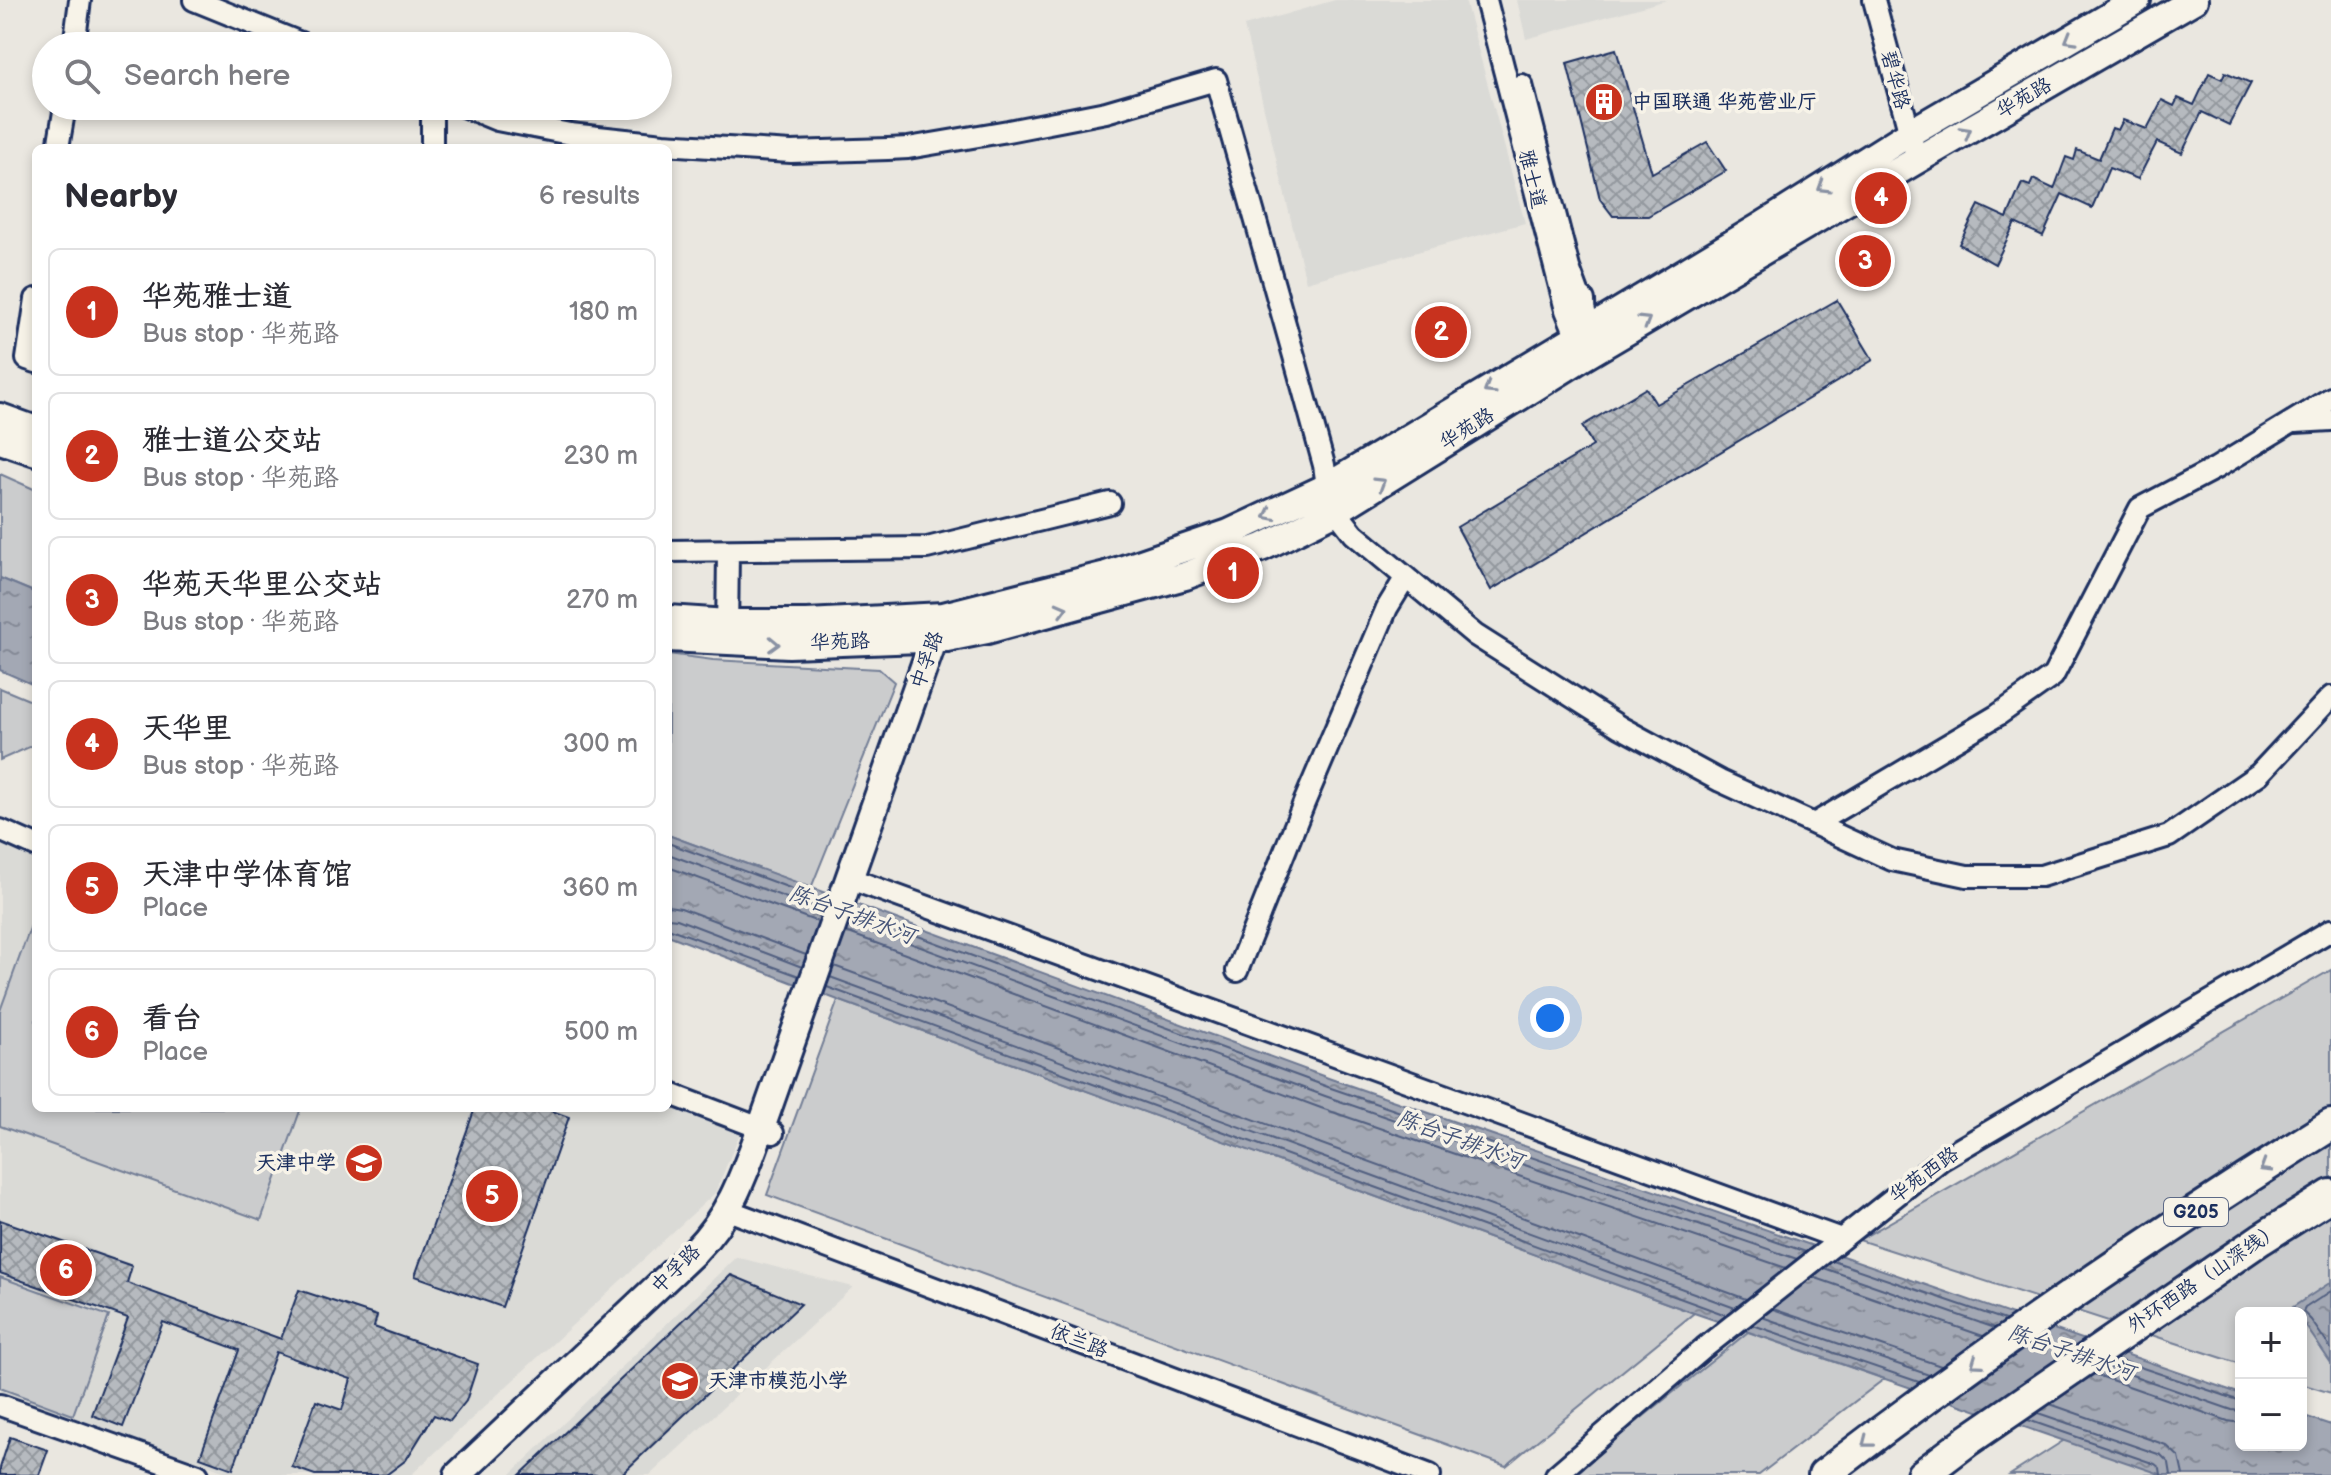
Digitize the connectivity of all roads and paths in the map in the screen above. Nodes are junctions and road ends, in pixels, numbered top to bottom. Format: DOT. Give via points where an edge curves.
graph roads {
  1 [pos="80,0"];
  2 [pos="194,0"];
  3 [pos="1486,0"];
  4 [pos="1499,0"];
  5 [pos="1874,0"];
  6 [pos="2137,0"];
  7 [pos="2194,0"];
  8 [pos="76,32"];
  9 [pos="273,32"];
  10 [pos="63,120"];
  11 [pos="432,120"];
  12 [pos="497,120"];
  13 [pos="1908,134"];
  14 [pos="59,144"];
  15 [pos="432,144"];
  16 [pos="668,144"];
  17 [pos="672,144"];
  18 [pos="1917,160"];
  19 [pos="1574,306"];
  20 [pos="32,326"];
  21 [pos="1586,341"];
  22 [pos="32,361"];
  23 [pos="1549,366"];
  24 [pos="2331,398"];
  25 [pos="0,417"];
  26 [pos="2331,420"];
  27 [pos="2290,422"];
  28 [pos="32,429"];
  29 [pos="0,440"];
  30 [pos="32,451"];
  31 [pos="1332,499"];
  32 [pos="1110,503"];
  33 [pos="672,551"];
  34 [pos="728,551"];
  35 [pos="1406,577"];
  36 [pos="987,618"];
  37 [pos="672,620"];
  38 [pos="727,632"];
  39 [pos="941,636"];
  40 [pos="672,638"];
  41 [pos="928,673"];
  42 [pos="2331,697"];
  43 [pos="1814,824"];
  44 [pos="0,830"];
  45 [pos="32,844"];
  46 [pos="853,885"];
  47 [pos="2331,930"];
  48 [pos="1237,971"];
  49 [pos="672,1095"];
  50 [pos="2331,1125"];
  51 [pos="767,1131"];
  52 [pos="2331,1195"];
  53 [pos="734,1212"];
  54 [pos="1837,1242"];
  55 [pos="0,1405"];
  56 [pos="198,1475"];
  57 [pos="458,1475"];
  58 [pos="474,1475"];
  59 [pos="1430,1475"];
  60 [pos="1556,1475"];
  61 [pos="1824,1475"];
  62 [pos="1922,1475"];
  1 -- 8 [label="street"];
  2 -- 9 [label="street"];
  3 -- 19 [label="street, 雅士道"];
  4 -- 19 [label="street, 雅士道" via="1569,268"];
  5 -- 13 [label="street, 碧华路"];
  6 -- 13 [label="main road, 华苑路, one-way"];
  18 -- 7 [label="main road, 华苑路, one-way"];
  10 -- 14 [label="street"];
  11 -- 15 [label="street"];
  12 -- 16 [label="street"];
  13 -- 18 [label="street, 碧华路"];
  13 -- 21 [label="main road, 华苑路, one-way"];
  17 -- 31 [label="street" via="791,152 908,148 1106,112 1216,80"];
  21 -- 18 [label="main road, 华苑路, one-way"];
  19 -- 21 [label="main road"];
  19 -- 23 [label="street"];
  20 -- 22 [label="street" via="27,359"];
  21 -- 23 [label="main road, 华苑路"];
  23 -- 31 [label="main road, 华苑路"];
  24 -- 27 [label="street"];
  25 -- 28 [label="main road"];
  26 -- 27 [label="street"];
  27 -- 43 [label="street" via="2140,508 2053,676 1998,715"];
  29 -- 30 [label="main road"];
  31 -- 35 [label="street" via="1354,534"];
  31 -- 36 [label="main road, 华苑路" via="1263,547 1185,576"];
  32 -- 34 [label="street" via="927,548"];
  33 -- 34 [label="street"];
  34 -- 38 [label="street"];
  35 -- 43 [label="street" via="1475,635 1620,727"];
  35 -- 48 [label="street" via="1387,608"];
  36 -- 39 [label="main road, 华苑路"];
  36 -- 41 [label="main road"];
  37 -- 38 [label="main road, 华苑路"];
  38 -- 39 [label="main road, 华苑路, one-way" via="789,644"];
  38 -- 39 [label="main road, 华苑路" via="878,620"];
  38 -- 40 [label="main road, 华苑路"];
  39 -- 41 [label="main road, 中孚路"];
  41 -- 46 [label="main road, 中孚路"];
  42 -- 43 [label="street" via="2259,774 2169,836 2041,876 1967,876 1892,860"];
  44 -- 45 [label="street"];
  46 -- 51 [label="main road, 中孚路"];
  46 -- 54 [label="street"];
  47 -- 54 [label="street, 华苑西路" via="1941,1160"];
  49 -- 51 [label="street"];
  50 -- 61 [label="highway, G205, one-way" via="2218,1196 1909,1409"];
  51 -- 53 [label="main road, 中孚路" via="755,1184"];
  52 -- 62 [label="highway, 外环西路（山深线） / G205"];
  53 -- 57 [label="main road, 中孚路"];
  53 -- 58 [label="main road, 中孚路" via="725,1239 705,1260"];
  53 -- 59 [label="street, 依兰路"];
  54 -- 60 [label="street, 华苑西路"];
  55 -- 56 [label="street"];
}
